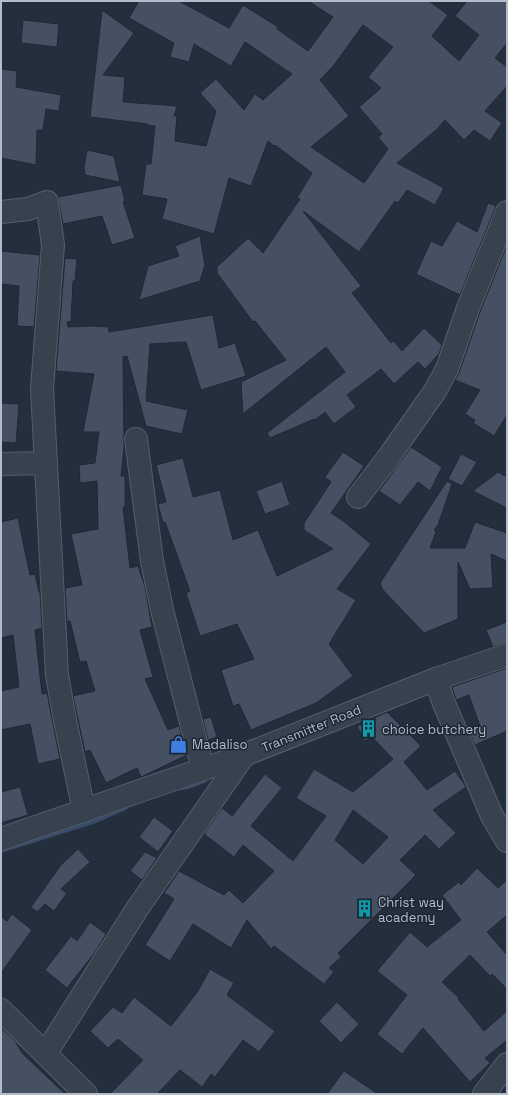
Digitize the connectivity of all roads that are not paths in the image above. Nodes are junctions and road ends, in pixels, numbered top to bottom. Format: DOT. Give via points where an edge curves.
graph roads {
  1 [pos="1,212"];
  2 [pos="507,212"];
  3 [pos="136,439"];
  4 [pos="46,463"];
  5 [pos="1,464"];
  6 [pos="358,497"];
  7 [pos="507,655"];
  8 [pos="436,679"];
  9 [pos="244,755"];
  10 [pos="203,769"];
  11 [pos="84,811"];
  12 [pos="1,839"];
  13 [pos="507,841"];
  14 [pos="1,1010"];
  15 [pos="46,1053"];
  16 [pos="507,1064"];
  17 [pos="86,1094"];
  18 [pos="484,1094"];
  1 -- 4 [label="street" via="28,209 48,202 53,245 42,389"];
  2 -- 6 [label="street" via="468,308 447,370 431,398"];
  3 -- 10 [label="street" via="152,561"];
  4 -- 5 [label="street"];
  4 -- 11 [label="street" via="57,675"];
  7 -- 8 [label="street, Transmitter Road"];
  8 -- 9 [label="street, Transmitter Road"];
  8 -- 13 [label="street" via="492,816"];
  9 -- 10 [label="street, Transmitter Road"];
  9 -- 15 [label="street" via="137,909"];
  10 -- 11 [label="street, Transmitter Road"];
  11 -- 12 [label="street, Transmitter Road"];
  14 -- 15 [label="street"];
  15 -- 17 [label="street"];
  16 -- 18 [label="street"];
}
